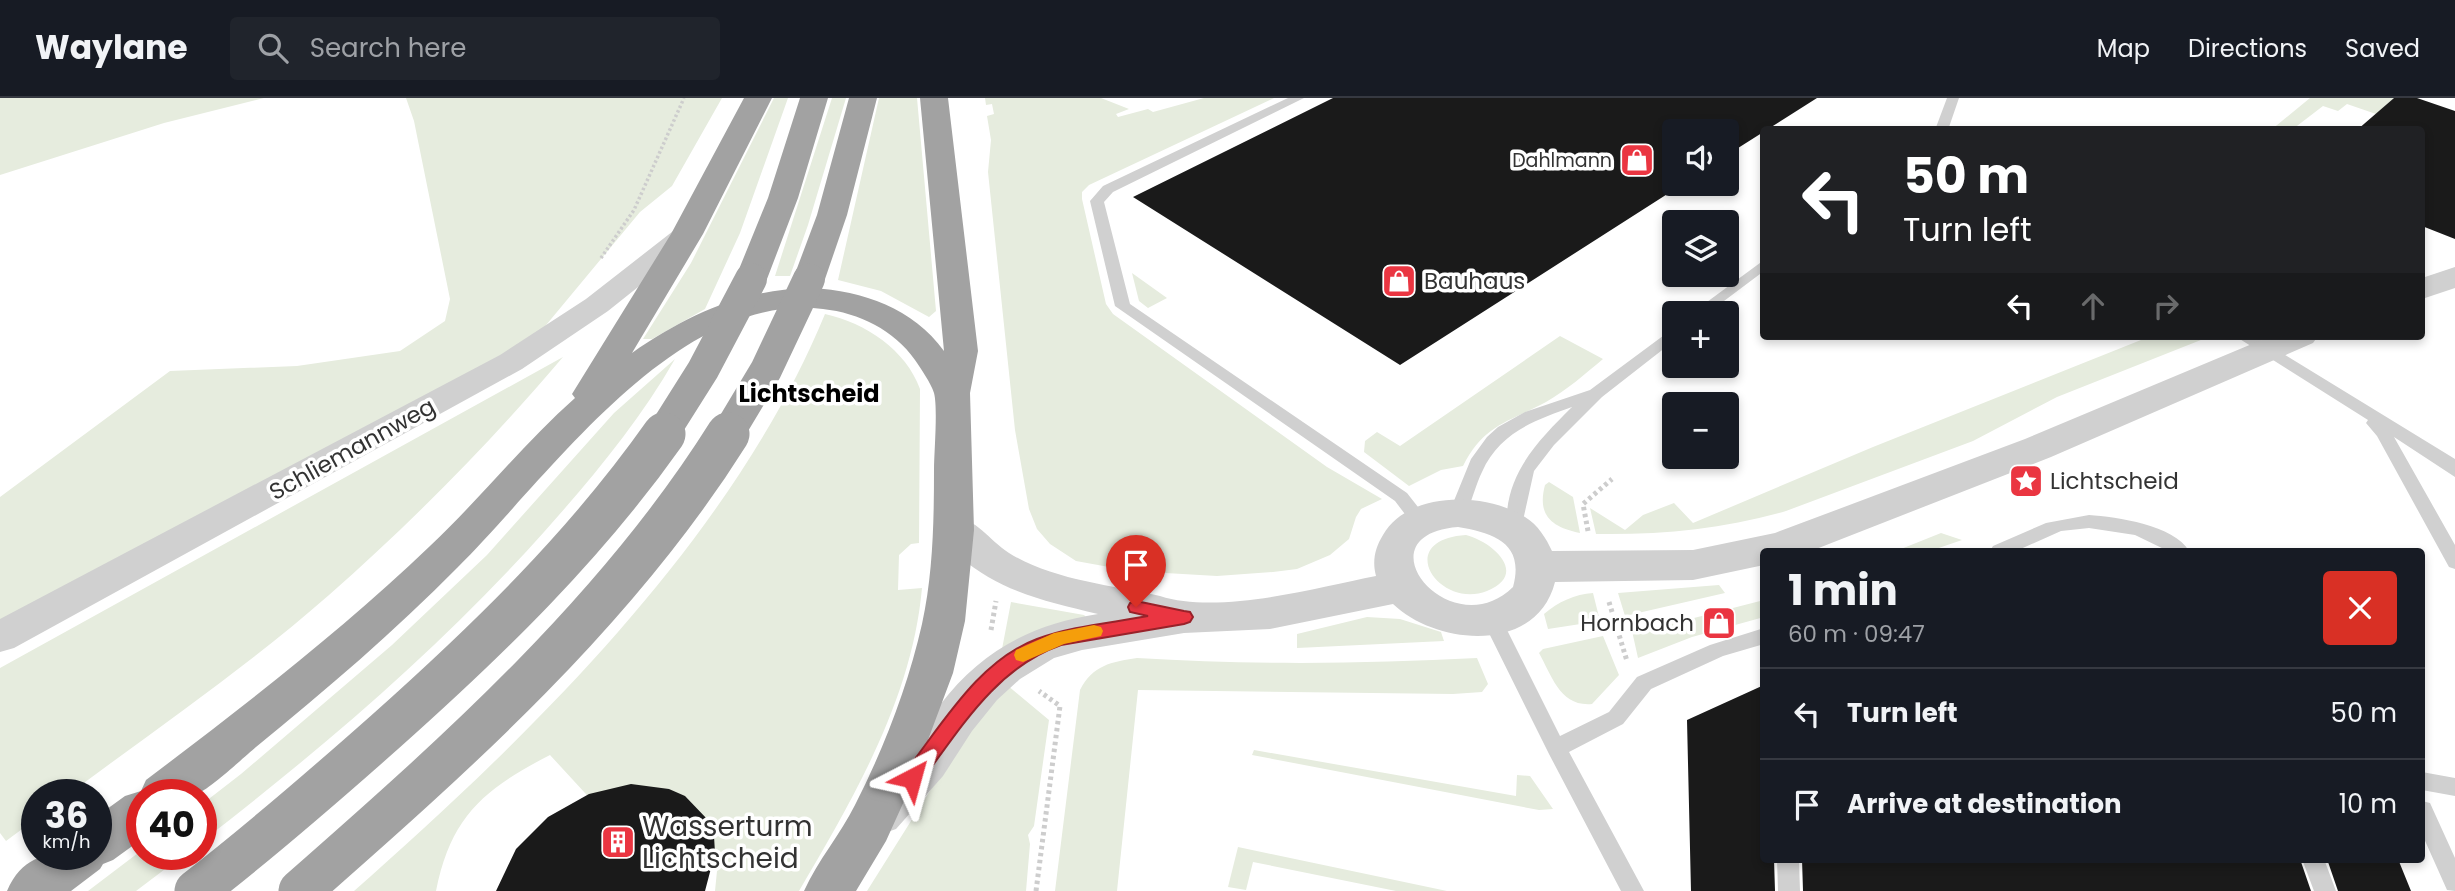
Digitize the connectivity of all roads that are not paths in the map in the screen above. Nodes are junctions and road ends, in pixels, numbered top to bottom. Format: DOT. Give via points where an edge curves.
graph roads {
  1 [pos="758,98"];
  2 [pos="814,98"];
  3 [pos="863,98"];
  4 [pos="1298,98"];
  5 [pos="1953,98"];
  6 [pos="937,100"];
  7 [pos="1942,126"];
  8 [pos="687,234"];
  9 [pos="1760,267"];
  10 [pos="2455,276"];
  11 [pos="2425,288"];
  12 [pos="1715,301"];
  13 [pos="2270,341"];
  14 [pos="1662,342"];
  15 [pos="952,393"];
  16 [pos="1596,393"];
  17 [pos="2362,410"];
  18 [pos="562,432"];
  19 [pos="2455,471"];
  20 [pos="1439,517"];
  21 [pos="1514,529"];
  22 [pos="954,530"];
  23 [pos="1776,548"];
  24 [pos="2006,548"];
  25 [pos="2174,548"];
  26 [pos="1760,551"];
  27 [pos="2455,562"];
  28 [pos="1538,566"];
  29 [pos="1401,587"];
  30 [pos="1184,617"];
  31 [pos="1492,619"];
  32 [pos="0,637"];
  33 [pos="1760,637"];
  34 [pos="1556,748"];
  35 [pos="181,779"];
  36 [pos="2425,782"];
  37 [pos="2455,787"];
  38 [pos="2425,817"];
  39 [pos="869,826"];
  40 [pos="1788,863"];
  41 [pos="2314,863"];
  42 [pos="61,870"];
  43 [pos="2455,883"];
  44 [pos="32,891"];
  45 [pos="196,891"];
  46 [pos="300,891"];
  47 [pos="829,891"];
  48 [pos="1633,891"];
  49 [pos="1789,891"];
  50 [pos="2325,891"];
  1 -- 8 [label="highway"];
  2 -- 45 [label="highway, bridge" via="783,198 722,339 670,424 607,509 522,604 394,724"];
  3 -- 46 [label="highway, bridge" via="832,215 809,279 760,382 675,513 600,603 509,699"];
  4 -- 20 [label="lane" via="1108,188 1097,201 1123,306 1401,498"];
  5 -- 7 [label="lane"];
  6 -- 15 [label="highway" via="961,351"];
  8 -- 18 [label="highway"];
  8 -- 32 [label="street, Schliemannweg" via="597,305 512,362"];
  9 -- 12 [label="lane"];
  10 -- 11 [label="street"];
  13 -- 17 [label="lane"];
  13 -- 23 [label="street" via="2038,448"];
  14 -- 16 [label="lane"];
  15 -- 18 [label="highway" via="917,340 880,313 833,299 770,300 728,312 673,342 605,391"];
  15 -- 22 [label="highway"];
  16 -- 20 [label="lane" via="1516,424 1501,435 1485,450"];
  16 -- 21 [label="lane" via="1526,470"];
  17 -- 19 [label="lane" via="2451,464"];
  17 -- 27 [label="lane" via="2384,433"];
  18 -- 35 [label="highway" via="443,558 366,629"];
  20 -- 21 [label="street" via="1485,517"];
  20 -- 29 [label="street" via="1400,537 1394,554"];
  21 -- 28 [label="street"];
  22 -- 30 [label="street" via="994,563 1036,584"];
  22 -- 39 [label="highway" via="944,621 930,673 908,739"];
  24 -- 25 [label="lane" via="2060,524 2085,521 2144,532"];
  26 -- 28 [label="street" via="1693,565"];
  28 -- 31 [label="street" via="1535,589 1519,608"];
  29 -- 30 [label="street" via="1270,613"];
  29 -- 31 [label="street" via="1443,615"];
  30 -- 39 [label="street" via="1060,638 1016,659 981,687 927,762"];
  31 -- 34 [label="lane"];
  33 -- 34 [label="lane" via="1717,650 1644,683 1616,718"];
  34 -- 48 [label="lane"];
  36 -- 37 [label="lane"];
  38 -- 43 [label="lane"];
  39 -- 47 [label="highway"];
  40 -- 49 [label="lane"];
  41 -- 50 [label="lane"];
  42 -- 44 [label="highway"];
}
